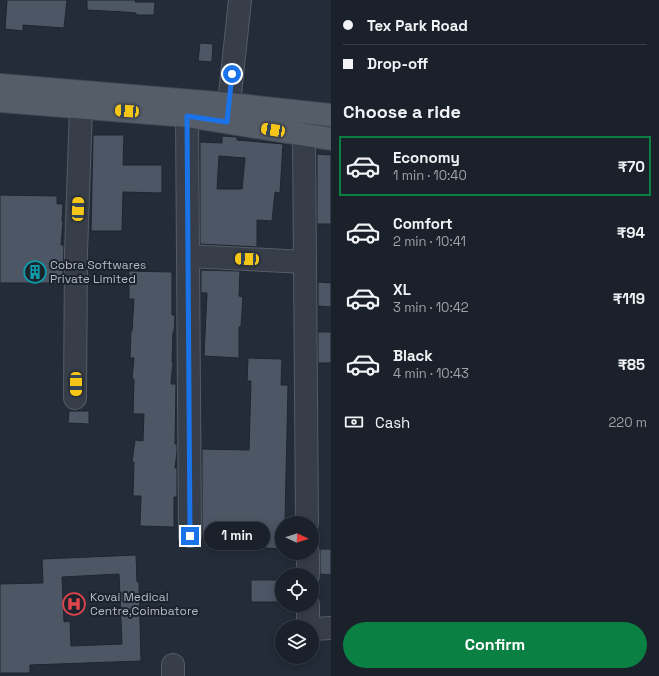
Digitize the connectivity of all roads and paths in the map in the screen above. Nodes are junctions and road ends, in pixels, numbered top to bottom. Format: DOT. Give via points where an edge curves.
graph roads {
  1 [pos="240,0"];
  2 [pos="0,85"];
  3 [pos="0,102"];
  4 [pos="81,108"];
  5 [pos="228,113"];
  6 [pos="331,115"];
  7 [pos="187,116"];
  8 [pos="304,135"];
  9 [pos="331,139"];
  10 [pos="188,256"];
  11 [pos="305,262"];
  12 [pos="75,398"];
  13 [pos="307,516"];
  14 [pos="190,536"];
  15 [pos="331,628"];
  16 [pos="319,629"];
  1 -- 5 [label="street"];
  2 -- 5 [label="main road"];
  3 -- 4 [label="main road"];
  4 -- 7 [label="main road"];
  4 -- 12 [label="street"];
  5 -- 6 [label="main road"];
  5 -- 7 [label="main road"];
  5 -- 8 [label="main road"];
  7 -- 10 [label="street"];
  8 -- 9 [label="main road"];
  8 -- 11 [label="street"];
  10 -- 11 [label="street"];
  10 -- 14 [label="street"];
  11 -- 13 [label="street"];
  15 -- 16 [label="street"];
}
